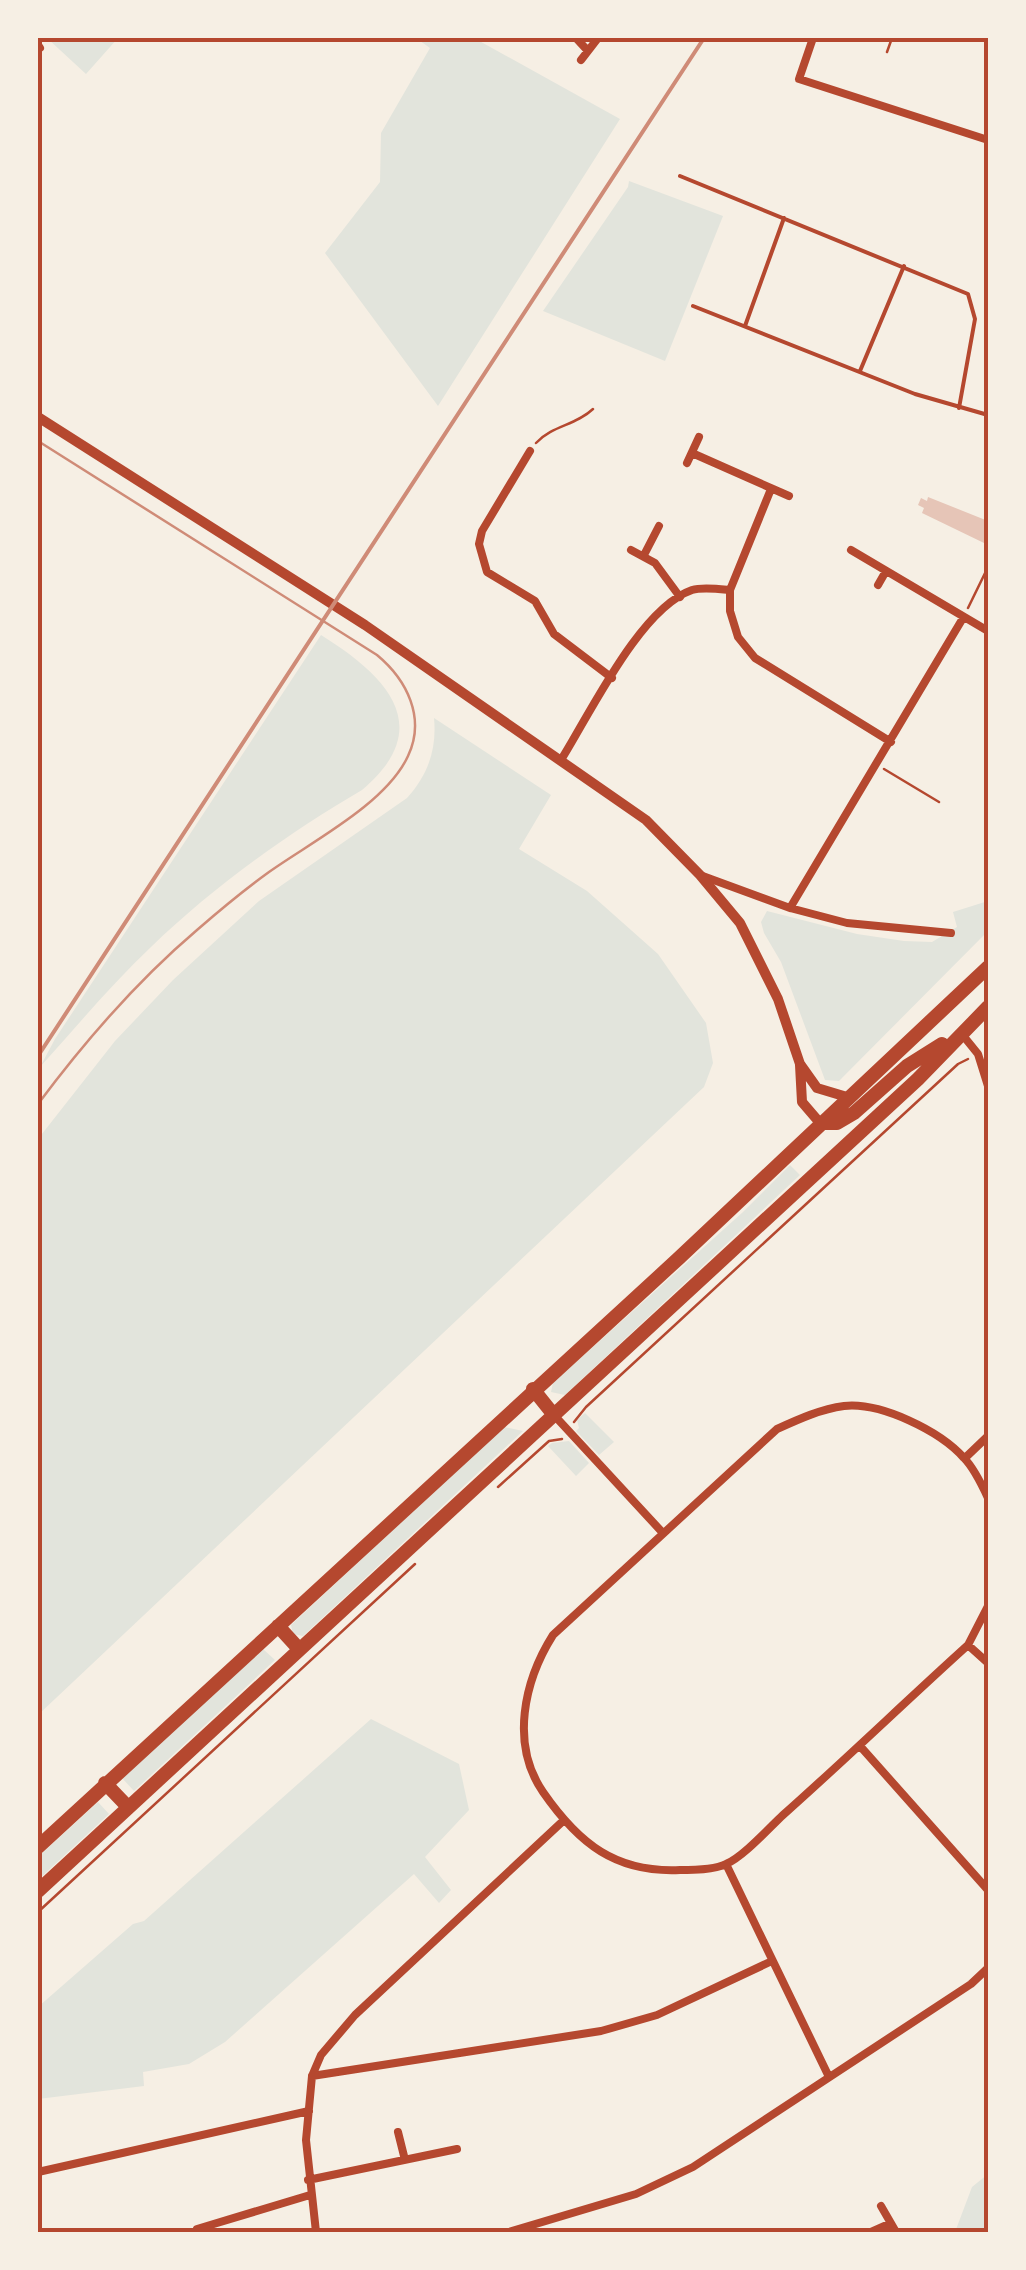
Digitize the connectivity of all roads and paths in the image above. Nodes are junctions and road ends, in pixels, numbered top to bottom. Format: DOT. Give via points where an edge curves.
graph roads {
  1 [pos="576,38"];
  2 [pos="598,38"];
  3 [pos="813,38"];
  4 [pos="892,38"];
  5 [pos="588,52"];
  6 [pos="886,52"];
  7 [pos="582,60"];
  8 [pos="988,140"];
  9 [pos="680,176"];
  10 [pos="784,218"];
  11 [pos="904,266"];
  12 [pos="693,306"];
  13 [pos="745,326"];
  14 [pos="860,372"];
  15 [pos="959,408"];
  16 [pos="593,409"];
  17 [pos="988,415"];
  18 [pos="38,417"];
  19 [pos="698,437"];
  20 [pos="530,451"];
  21 [pos="692,452"];
  22 [pos="688,463"];
  23 [pos="770,488"];
  24 [pos="789,496"];
  25 [pos="659,526"];
  26 [pos="631,550"];
  27 [pos="851,550"];
  28 [pos="644,555"];
  29 [pos="988,568"];
  30 [pos="886,572"];
  31 [pos="878,585"];
  32 [pos="730,590"];
  33 [pos="680,597"];
  34 [pos="962,618"];
  35 [pos="988,631"];
  36 [pos="612,678"];
  37 [pos="891,742"];
  38 [pos="561,760"];
  39 [pos="876,764"];
  40 [pos="939,802"];
  41 [pos="700,875"];
  42 [pos="790,908"];
  43 [pos="951,933"];
  44 [pos="988,966"];
  45 [pos="988,1007"];
  46 [pos="961,1032"];
  47 [pos="978,1054"];
  48 [pos="800,1064"];
  49 [pos="988,1086"];
  50 [pos="847,1097"];
  51 [pos="820,1123"];
  52 [pos="533,1389"];
  53 [pos="553,1414"];
  54 [pos="570,1432"];
  55 [pos="988,1436"];
  56 [pos="964,1458"];
  57 [pos="491,1493"];
  58 [pos="988,1498"];
  59 [pos="662,1532"];
  60 [pos="414,1564"];
  61 [pos="988,1606"];
  62 [pos="278,1626"];
  63 [pos="968,1645"];
  64 [pos="299,1649"];
  65 [pos="988,1662"];
  66 [pos="860,1746"];
  67 [pos="105,1783"];
  68 [pos="128,1807"];
  69 [pos="563,1821"];
  70 [pos="38,1847"];
  71 [pos="726,1864"];
  72 [pos="988,1890"];
  73 [pos="38,1891"];
  74 [pos="38,1912"];
  75 [pos="772,1961"];
  76 [pos="988,1968"];
  77 [pos="312,2076"];
  78 [pos="829,2077"];
  79 [pos="309,2111"];
  80 [pos="398,2132"];
  81 [pos="457,2149"];
  82 [pos="404,2160"];
  83 [pos="38,2172"];
  84 [pos="308,2180"];
  85 [pos="310,2195"];
  86 [pos="881,2206"];
  87 [pos="889,2224"];
  88 [pos="197,2229"];
  89 [pos="316,2232"];
  90 [pos="509,2232"];
  91 [pos="871,2232"];
  92 [pos="896,2232"];
  1 -- 5 [label="street"];
  2 -- 5 [label="street"];
  3 -- 8 [label="street" via="799,79"];
  4 -- 6 [label="path"];
  5 -- 7 [label="street"];
  9 -- 10 [label="lane"];
  10 -- 11 [label="lane"];
  10 -- 13 [label="lane"];
  11 -- 14 [label="lane"];
  11 -- 15 [label="lane" via="968,294 972,303"];
  12 -- 13 [label="lane"];
  13 -- 14 [label="lane"];
  14 -- 15 [label="lane"];
  15 -- 17 [label="lane"];
  16 -- 20 [label="path" via="580,422 548,431"];
  18 -- 38 [label="street" via="296,579"];
  19 -- 21 [label="street"];
  20 -- 36 [label="street" via="482,531 487,572 535,601 554,634"];
  21 -- 22 [label="street"];
  21 -- 23 [label="street"];
  23 -- 24 [label="street"];
  23 -- 32 [label="street"];
  25 -- 28 [label="street"];
  26 -- 28 [label="street"];
  27 -- 30 [label="street"];
  28 -- 33 [label="street"];
  29 -- 34 [label="path"];
  30 -- 31 [label="street"];
  30 -- 34 [label="street"];
  32 -- 33 [label="street" via="694,589"];
  32 -- 37 [label="street" via="738,637 755,658"];
  33 -- 36 [label="street" via="640,630"];
  34 -- 35 [label="street"];
  34 -- 37 [label="street"];
  36 -- 38 [label="street"];
  37 -- 39 [label="street"];
  38 -- 41 [label="street" via="646,820"];
  39 -- 40 [label="path"];
  39 -- 42 [label="street"];
  41 -- 42 [label="street"];
  41 -- 48 [label="street" via="740,924"];
  42 -- 43 [label="street" via="847,924"];
  44 -- 50 [label="highway"];
  45 -- 46 [label="highway"];
  46 -- 47 [label="street"];
  46 -- 51 [label="highway" via="854,1113"];
  46 -- 53 [label="highway"];
  47 -- 49 [label="street"];
  47 -- 54 [label="path" via="958,1064 586,1407"];
  48 -- 50 [label="street" via="817,1088"];
  48 -- 51 [label="street" via="802,1102"];
  50 -- 51 [label="highway"];
  51 -- 52 [label="highway"];
  52 -- 53 [label="highway"];
  52 -- 62 [label="highway"];
  53 -- 54 [label="street"];
  53 -- 64 [label="highway"];
  54 -- 57 [label="path" via="549,1441"];
  54 -- 59 [label="street"];
  55 -- 56 [label="street"];
  56 -- 58 [label="street"];
  56 -- 59 [label="street" via="923,1426 872,1408 808,1415 777,1429"];
  59 -- 69 [label="street" via="553,1635 536,1661 525,1744 537,1784"];
  60 -- 74 [label="path"];
  61 -- 63 [label="street"];
  62 -- 64 [label="highway"];
  62 -- 67 [label="highway"];
  63 -- 65 [label="street"];
  63 -- 66 [label="street"];
  64 -- 68 [label="highway"];
  66 -- 71 [label="street"];
  66 -- 72 [label="street"];
  67 -- 68 [label="highway"];
  67 -- 70 [label="highway"];
  68 -- 73 [label="highway"];
  69 -- 71 [label="street" via="588,1845 653,1872"];
  69 -- 77 [label="street" via="355,2014 321,2054"];
  71 -- 75 [label="street"];
  75 -- 77 [label="street" via="657,2014 601,2030"];
  75 -- 78 [label="street"];
  76 -- 78 [label="street"];
  77 -- 79 [label="street"];
  78 -- 90 [label="street" via="693,2167 636,2194"];
  79 -- 83 [label="street"];
  79 -- 84 [label="street"];
  80 -- 82 [label="street"];
  81 -- 82 [label="street"];
  82 -- 84 [label="street"];
  84 -- 85 [label="street"];
  85 -- 88 [label="street"];
  85 -- 89 [label="street"];
  86 -- 87 [label="street"];
  87 -- 91 [label="street"];
  87 -- 92 [label="street"];
}
